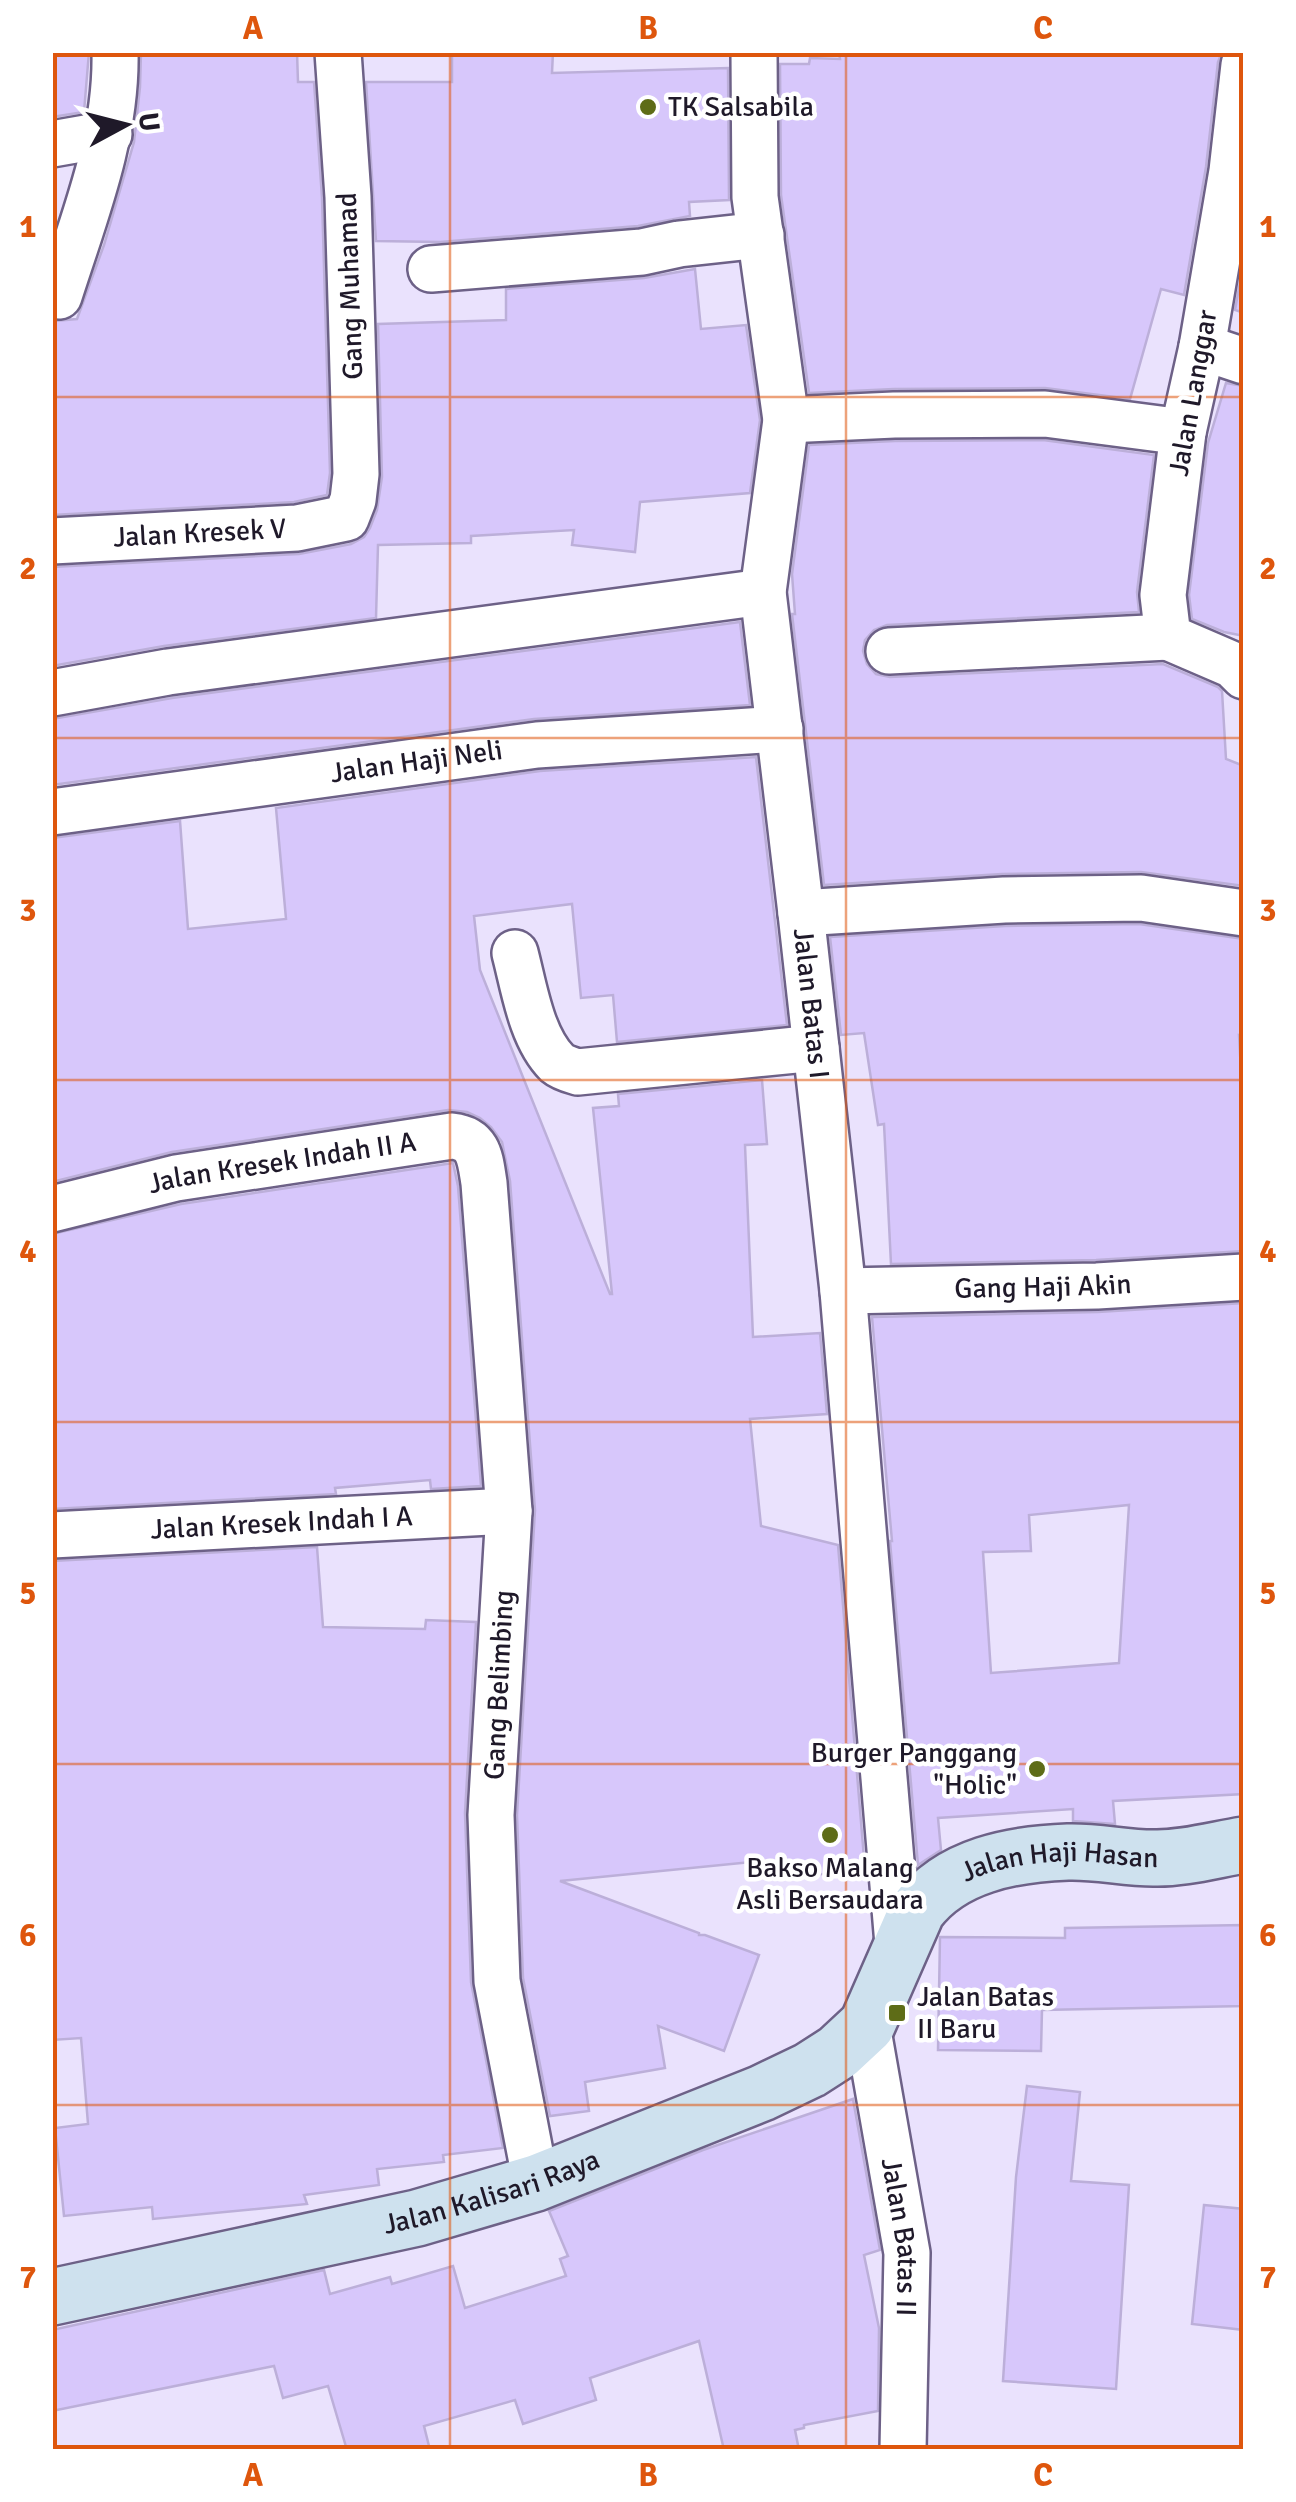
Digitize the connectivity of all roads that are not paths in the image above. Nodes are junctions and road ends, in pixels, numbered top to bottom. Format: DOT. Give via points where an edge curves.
graph roads {
  1 [pos="115,52"];
  2 [pos="338,52"];
  3 [pos="754,52"];
  4 [pos="1244,64"];
  5 [pos="109,134"];
  6 [pos="52,144"];
  7 [pos="760,235"];
  8 [pos="432,269"];
  9 [pos="60,296"];
  10 [pos="1223,354"];
  11 [pos="786,420"];
  12 [pos="1182,432"];
  13 [pos="346,518"];
  14 [pos="52,541"];
  15 [pos="763,592"];
  16 [pos="1168,637"];
  17 [pos="889,651"];
  18 [pos="1244,676"];
  19 [pos="52,693"];
  20 [pos="780,730"];
  21 [pos="52,812"];
  22 [pos="802,912"];
  23 [pos="1244,913"];
  24 [pos="516,953"];
  25 [pos="816,1048"];
  26 [pos="484,1183"];
  27 [pos="52,1209"];
  28 [pos="1244,1276"];
  29 [pos="843,1291"];
  30 [pos="509,1511"];
  31 [pos="52,1534"];
  32 [pos="1244,1845"];
  33 [pos="883,1991"];
  34 [pos="536,2184"];
  35 [pos="52,2296"];
  36 [pos="903,2450"];
  1 -- 5 [label="street"];
  2 -- 13 [label="street, Gang Muhamad" via="356,474"];
  3 -- 7 [label="street, Jalan Batas I"];
  4 -- 10 [label="street, Jalan Langgar"];
  5 -- 6 [label="street"];
  5 -- 9 [label="street"];
  7 -- 8 [label="street"];
  7 -- 11 [label="street, Jalan Batas I"];
  10 -- 12 [label="street, Jalan Langgar"];
  11 -- 12 [label="street" via="1045,414"];
  11 -- 15 [label="street, Jalan Batas I"];
  12 -- 16 [label="street, Jalan Langgar" via="1163,595"];
  13 -- 14 [label="street, Jalan Kresek V" via="297,528"];
  15 -- 19 [label="street"];
  15 -- 20 [label="street, Jalan Batas I"];
  16 -- 17 [label="street"];
  16 -- 18 [label="street"];
  20 -- 21 [label="street, Jalan Haji Neli" via="537,744"];
  20 -- 22 [label="street, Jalan Batas I"];
  22 -- 23 [label="street" via="1142,898"];
  22 -- 25 [label="street, Jalan Batas I"];
  24 -- 25 [label="street" via="531,1017 547,1050 560,1066 578,1072"];
  25 -- 29 [label="street, Jalan Batas I"];
  26 -- 27 [label="street, Jalan Kresek Indah II A" via="476,1149 452,1136 176,1178"];
  26 -- 30 [label="street, Gang Belimbing"];
  28 -- 29 [label="street, Gang Haji Akin"];
  29 -- 33 [label="street, Jalan Batas I"];
  30 -- 31 [label="street, Jalan Kresek Indah I A"];
  30 -- 34 [label="street, Gang Belimbing" via="491,1815 497,1981"];
  32 -- 33 [label="street, Jalan Haji Hasan" via="1156,1859 1070,1852 986,1864 928,1896"];
  33 -- 34 [label="street, Jalan Kalisari Raya" via="838,2052 810,2070"];
  33 -- 36 [label="street, Jalan Batas II" via="907,2253"];
  34 -- 35 [label="street, Jalan Kalisari Raya" via="417,2218"];
}
